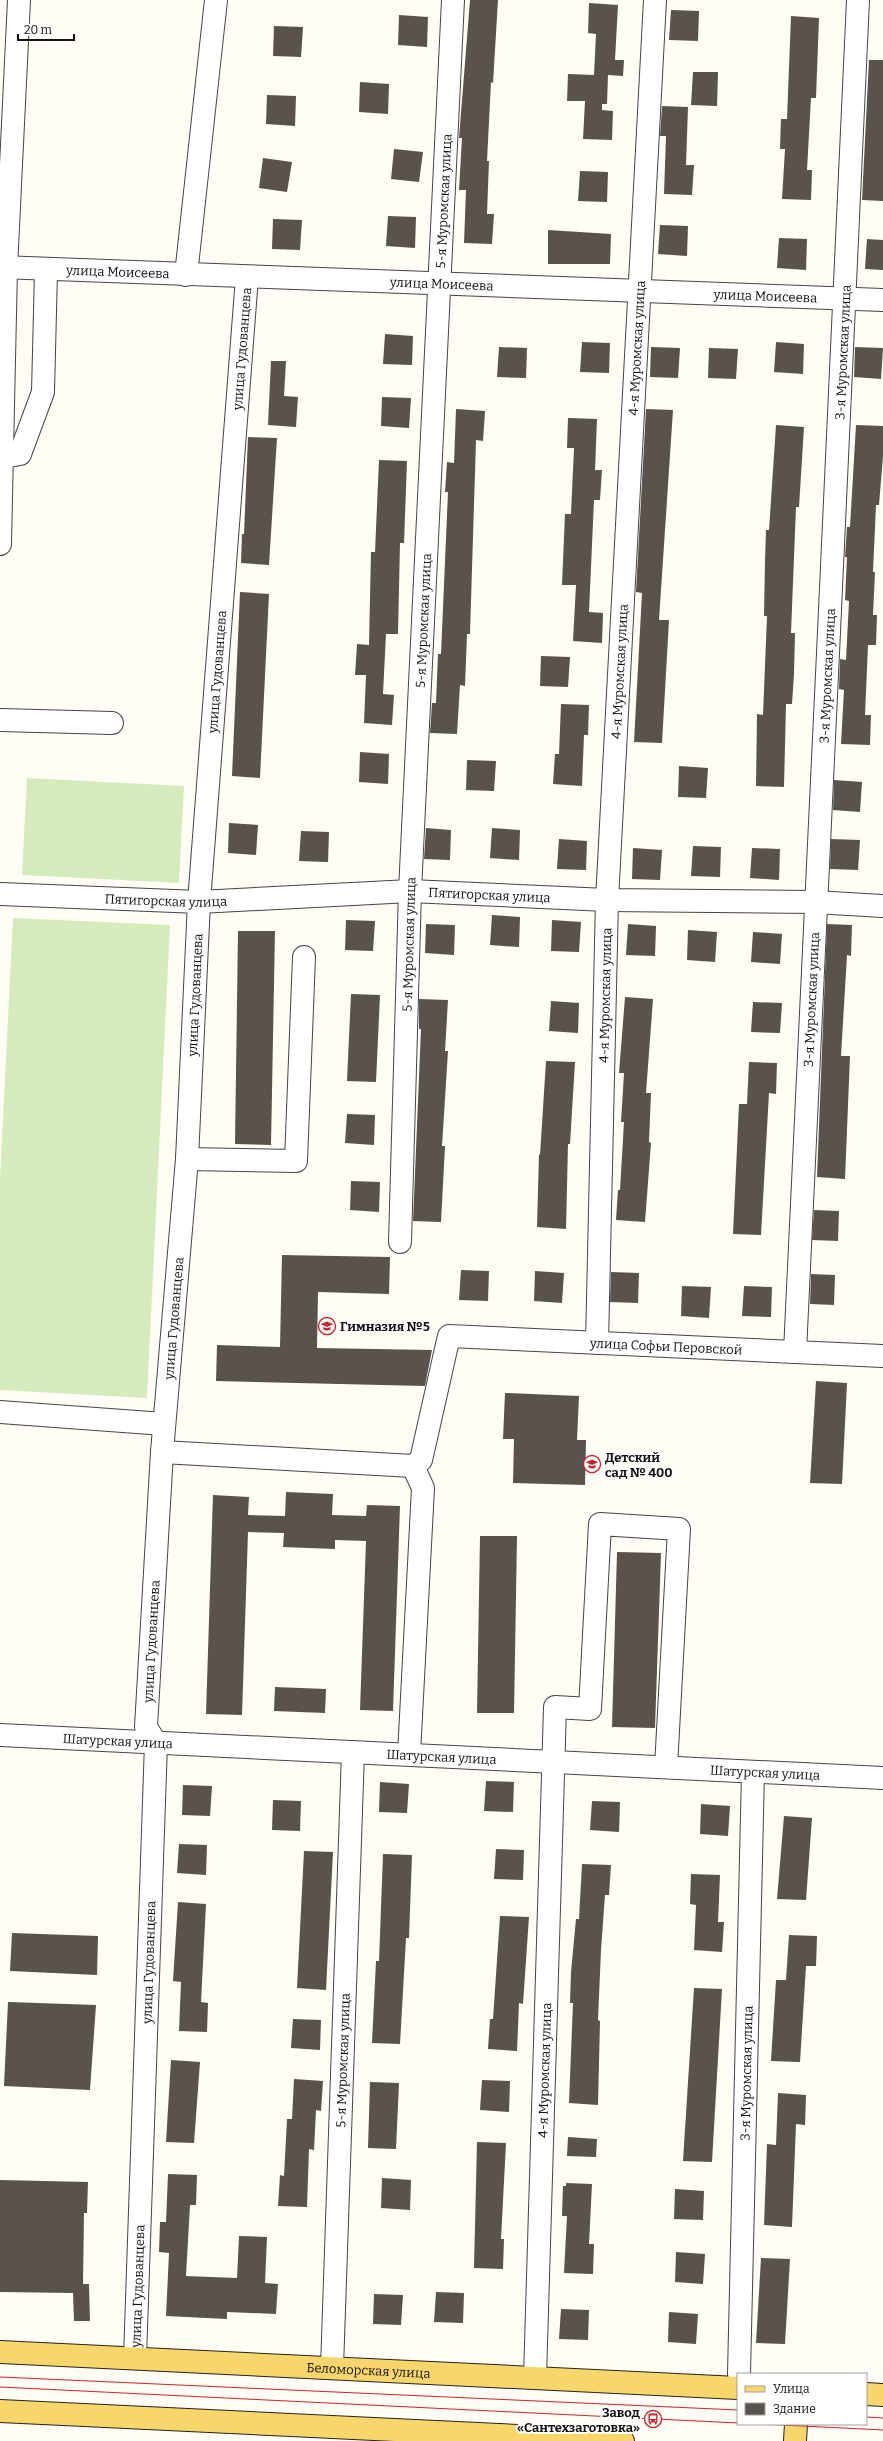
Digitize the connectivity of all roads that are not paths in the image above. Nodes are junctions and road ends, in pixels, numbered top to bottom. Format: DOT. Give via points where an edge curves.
graph roads {
  1 [pos="19,0"];
  2 [pos="216,0"];
  3 [pos="453,0"];
  4 [pos="655,0"];
  5 [pos="858,0"];
  6 [pos="3,268"];
  7 [pos="46,271"];
  8 [pos="186,275"];
  9 [pos="246,277"];
  10 [pos="438,284"];
  11 [pos="641,291"];
  12 [pos="846,298"];
  13 [pos="883,300"];
  14 [pos="3,457"];
  15 [pos="0,544"];
  16 [pos="0,720"];
  17 [pos="112,723"];
  18 [pos="410,891"];
  19 [pos="0,894"];
  20 [pos="608,900"];
  21 [pos="199,902"];
  22 [pos="814,902"];
  23 [pos="883,906"];
  24 [pos="304,958"];
  25 [pos="187,1159"];
  26 [pos="400,1242"];
  27 [pos="597,1343"];
  28 [pos="795,1352"];
  29 [pos="883,1356"];
  30 [pos="0,1412"];
  31 [pos="164,1424"];
  32 [pos="162,1452"];
  33 [pos="414,1466"];
  34 [pos="0,1735"];
  35 [pos="156,1743"];
  36 [pos="353,1752"];
  37 [pos="409,1754"];
  38 [pos="552,1762"];
  39 [pos="666,1767"];
  40 [pos="753,1772"];
  41 [pos="883,1778"];
  42 [pos="0,2352"];
  43 [pos="135,2358"];
  44 [pos="332,2368"];
  45 [pos="739,2373"];
  46 [pos="534,2378"];
  47 [pos="737,2388"];
  48 [pos="867,2394"];
  49 [pos="883,2395"];
  50 [pos="0,2411"];
  51 [pos="796,2425"];
  52 [pos="390,2435"];
  53 [pos="564,2440"];
  54 [pos="623,2441"];
  55 [pos="795,2441"];
  1 -- 6 [label="street"];
  2 -- 8 [label="street"];
  3 -- 10 [label="street, 5-я Муромская улица"];
  4 -- 11 [label="street, 4-я Муромская улица"];
  5 -- 12 [label="street, 3-я Муромская улица"];
  6 -- 7 [label="street, улица Моисеева"];
  6 -- 14 [label="street"];
  7 -- 8 [label="street, улица Моисеева"];
  7 -- 14 [label="street" via="43,392 20,454"];
  8 -- 9 [label="street, улица Моисеева"];
  9 -- 10 [label="street, улица Моисеева"];
  9 -- 21 [label="street, улица Гудованцева"];
  10 -- 11 [label="street, улица Моисеева"];
  10 -- 18 [label="street, 5-я Муромская улица"];
  11 -- 12 [label="street, улица Моисеева"];
  11 -- 20 [label="street, 4-я Муромская улица"];
  12 -- 13 [label="street, улица Моисеева"];
  12 -- 22 [label="street, 3-я Муромская улица"];
  14 -- 15 [label="street"];
  16 -- 17 [label="street"];
  18 -- 20 [label="street, Пятигорская улица"];
  18 -- 21 [label="street, Пятигорская улица"];
  18 -- 26 [label="street, 5-я Муромская улица"];
  19 -- 21 [label="street, Пятигорская улица"];
  20 -- 22 [label="street, Пятигорская улица"];
  20 -- 27 [label="street, 4-я Муромская улица"];
  21 -- 25 [label="street, улица Гудованцева"];
  22 -- 23 [label="street, Пятигорская улица"];
  22 -- 28 [label="street, 3-я Муромская улица"];
  24 -- 25 [label="street" via="296,1161"];
  25 -- 31 [label="street, улица Гудованцева"];
  27 -- 28 [label="street, улица Софьи Перовской"];
  27 -- 33 [label="street, улица Софьи Перовской" via="449,1336 421,1460"];
  28 -- 29 [label="street, улица Софьи Перовской"];
  30 -- 31 [label="street"];
  31 -- 32 [label="street, улица Гудованцева"];
  32 -- 33 [label="street"];
  32 -- 35 [label="street, улица Гудованцева" via="146,1727"];
  33 -- 37 [label="street" via="423,1488"];
  34 -- 35 [label="street, Шатурская улица"];
  35 -- 36 [label="street, Шатурская улица"];
  35 -- 43 [label="street, улица Гудованцева"];
  36 -- 37 [label="street, Шатурская улица"];
  36 -- 44 [label="street, 5-я Муромская улица"];
  37 -- 38 [label="street, Шатурская улица"];
  38 -- 39 [label="street, Шатурская улица"];
  38 -- 39 [label="street, 4-я Муромская улица" via="555,1707 590,1709 600,1524 679,1529"];
  38 -- 46 [label="street, 4-я Муромская улица"];
  39 -- 40 [label="street, Шатурская улица"];
  40 -- 41 [label="street, Шатурская улица"];
  40 -- 45 [label="street, 3-я Муромская улица"];
  42 -- 43 [label="main road, Беломорская улица"];
  43 -- 44 [label="main road, Беломорская улица"];
  44 -- 46 [label="main road, Беломорская улица"];
  46 -- 47 [label="main road, Беломорская улица"];
  48 -- 49 [label="main road"];
  50 -- 52 [label="main road"];
  51 -- 55 [label="main road"];
  52 -- 53 [label="main road"];
  53 -- 54 [label="main road"];
}
